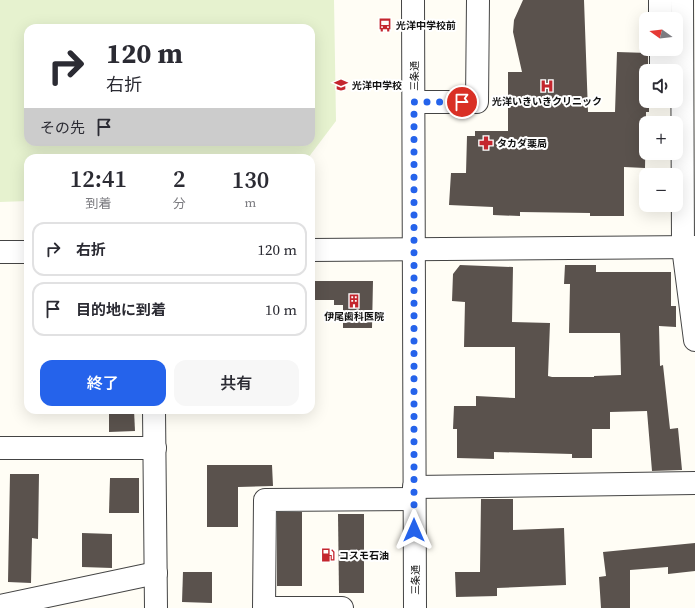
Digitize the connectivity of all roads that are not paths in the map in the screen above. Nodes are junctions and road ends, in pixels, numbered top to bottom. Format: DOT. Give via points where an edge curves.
graph roads {
  1 [pos="413,0"];
  2 [pos="478,0"];
  3 [pos="660,0"];
  4 [pos="682,0"];
  5 [pos="660,12"];
  6 [pos="689,32"];
  7 [pos="683,72"];
  8 [pos="414,102"];
  9 [pos="680,108"];
  10 [pos="689,247"];
  11 [pos="413,248"];
  12 [pos="315,250"];
  13 [pos="0,252"];
  14 [pos="24,252"];
  15 [pos="695,340"];
  16 [pos="154,414"];
  17 [pos="0,448"];
  18 [pos="155,448"];
  19 [pos="695,483"];
  20 [pos="414,493"];
  21 [pos="156,573"];
  22 [pos="0,606"];
  23 [pos="156,608"];
  24 [pos="342,608"];
  25 [pos="415,608"];
  1 -- 8 [label="street, 三条通"];
  2 -- 8 [label="street" via="478,102"];
  3 -- 5 [label="street"];
  4 -- 6 [label="street"];
  6 -- 7 [label="street"];
  8 -- 11 [label="street, 三条通"];
  9 -- 10 [label="street"];
  10 -- 11 [label="street"];
  10 -- 15 [label="street"];
  11 -- 12 [label="street"];
  11 -- 20 [label="street, 三条通"];
  13 -- 14 [label="street"];
  16 -- 18 [label="street"];
  17 -- 18 [label="street"];
  18 -- 21 [label="street"];
  19 -- 20 [label="street"];
  20 -- 24 [label="street" via="265,500 264,608"];
  20 -- 25 [label="street, 三条通"];
  21 -- 22 [label="street"];
  21 -- 23 [label="street"];
}
